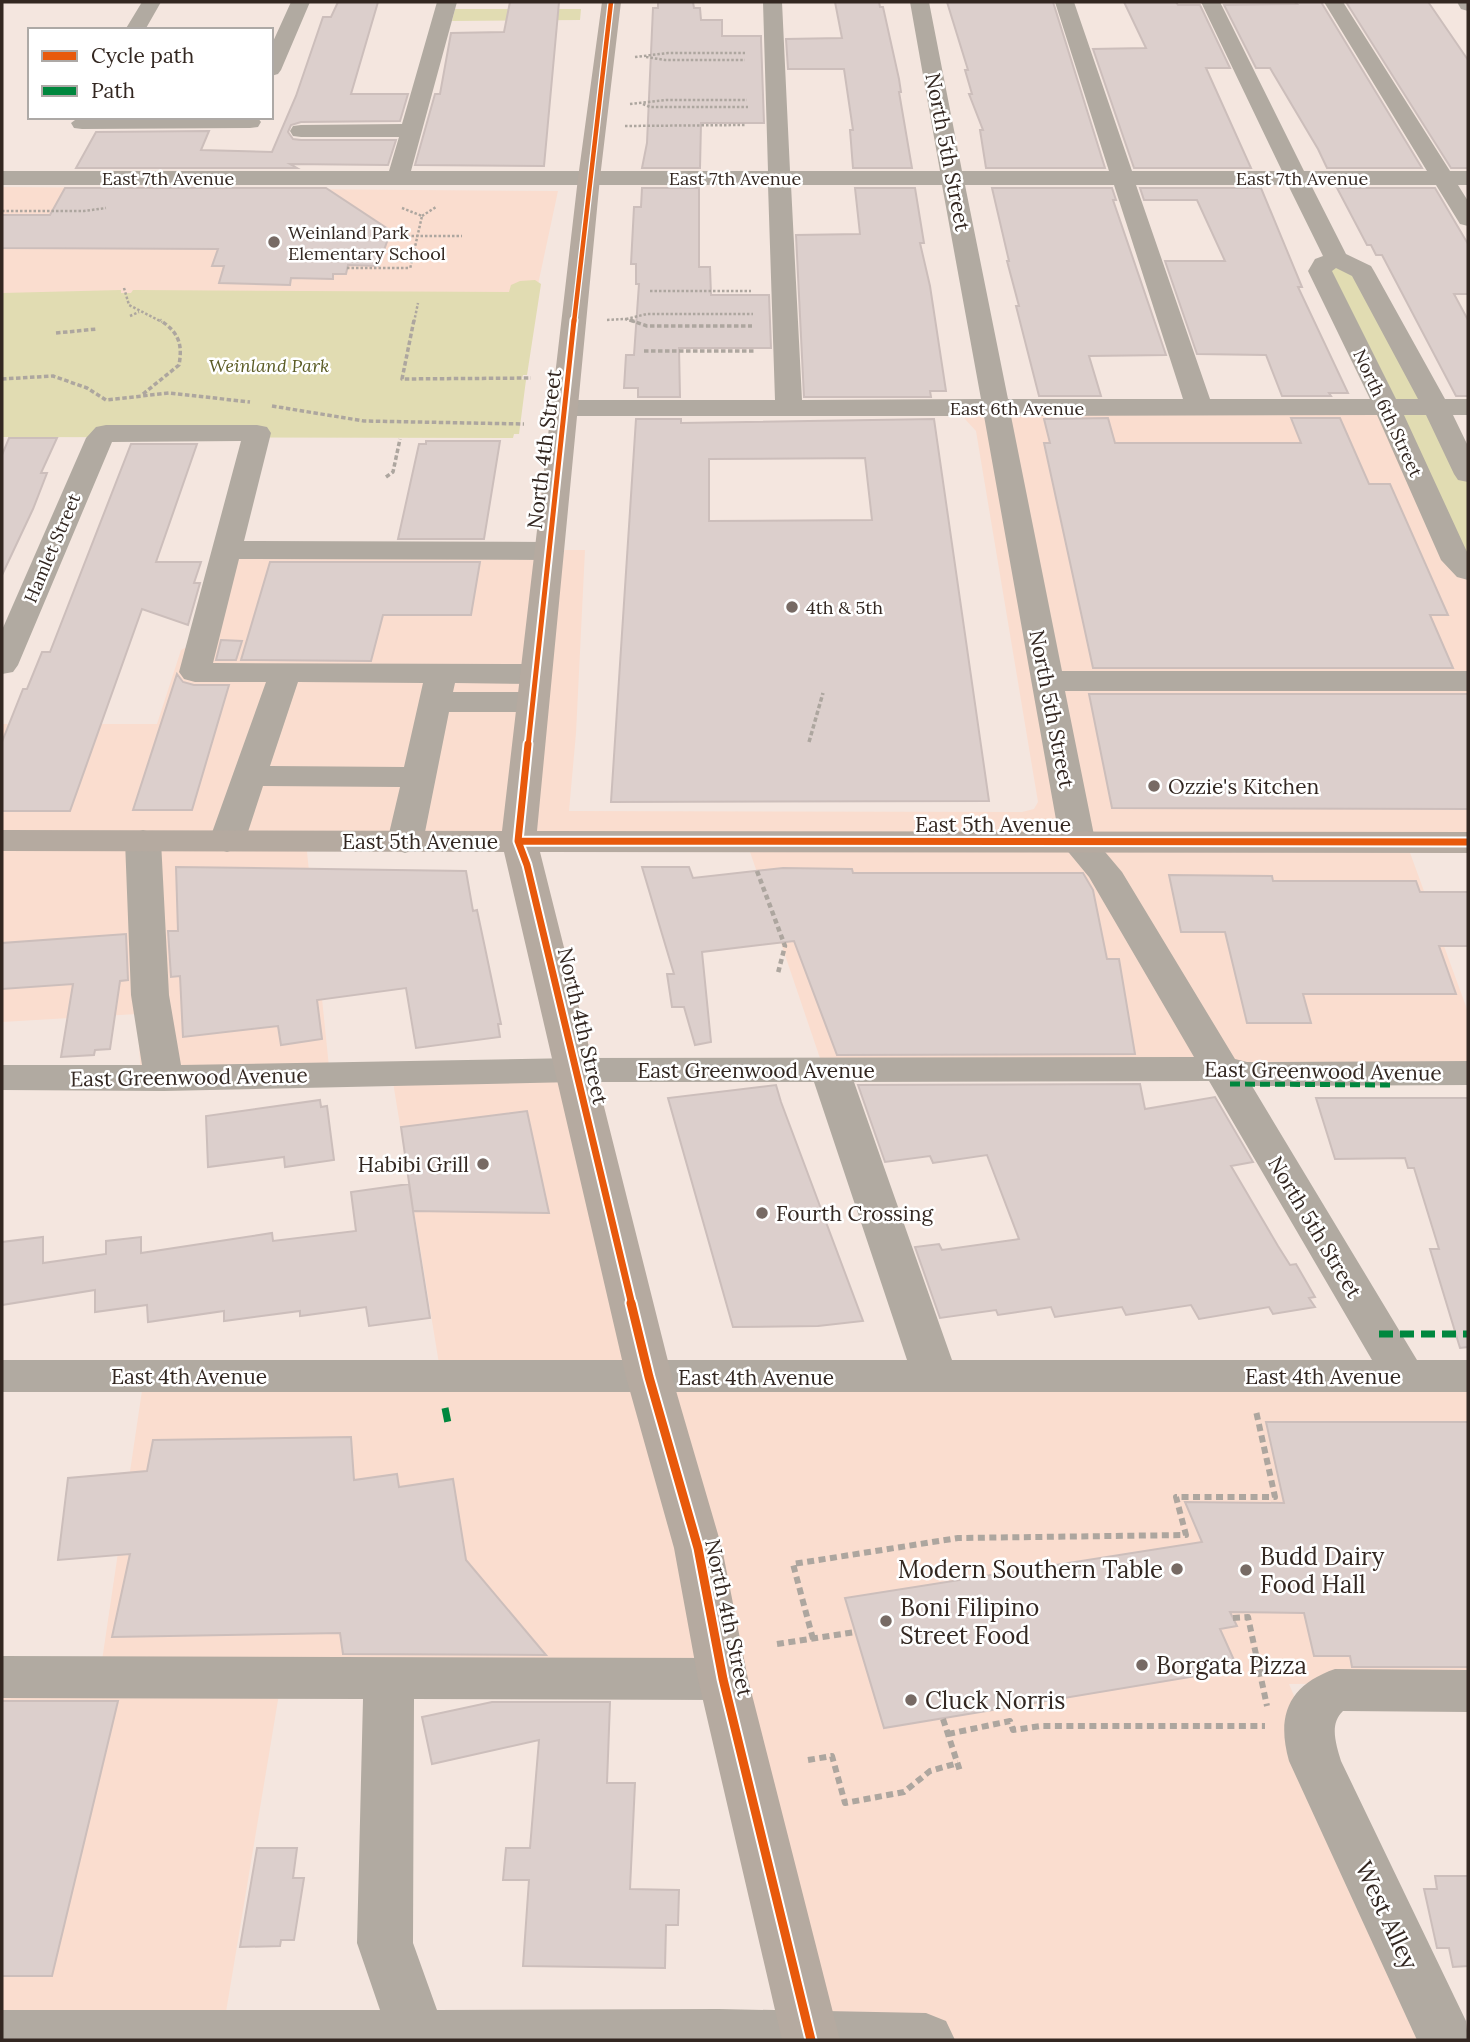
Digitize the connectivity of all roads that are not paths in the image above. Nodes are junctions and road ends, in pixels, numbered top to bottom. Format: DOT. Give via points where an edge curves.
graph roads {
  1 [pos="150,2"];
  2 [pos="300,2"];
  3 [pos="447,2"];
  4 [pos="611,2"];
  5 [pos="772,2"];
  6 [pos="919,2"];
  7 [pos="1064,2"];
  8 [pos="1210,2"];
  9 [pos="1334,2"];
  10 [pos="136,28"];
  11 [pos="273,65"];
  12 [pos="84,120"];
  13 [pos="251,120"];
  14 [pos="412,130"];
  15 [pos="302,131"];
  16 [pos="61,161"];
  17 [pos="234,161"];
  18 [pos="2,178"];
  19 [pos="398,178"];
  20 [pos="589,178"];
  21 [pos="779,178"];
  22 [pos="954,178"];
  23 [pos="1123,178"];
  24 [pos="1295,178"];
  25 [pos="1441,178"];
  26 [pos="1468,178"];
  27 [pos="1468,219"];
  28 [pos="1336,259"];
  29 [pos="1199,407"];
  30 [pos="1387,407"];
  31 [pos="1436,407"];
  32 [pos="1468,407"];
  33 [pos="566,408"];
  34 [pos="789,408"];
  35 [pos="996,408"];
  36 [pos="1468,474"];
  37 [pos="227,550"];
  38 [pos="550,551"];
  39 [pos="1468,571"];
  40 [pos="2,665"];
  41 [pos="285,673"];
  42 [pos="1046,681"];
  43 [pos="1468,681"];
  44 [pos="438,688"];
  45 [pos="535,688"];
  46 [pos="249,776"];
  47 [pos="419,777"];
  48 [pos="2,841"];
  49 [pos="143,841"];
  50 [pos="227,841"];
  51 [pos="518,841"];
  52 [pos="405,842"];
  53 [pos="1078,842"];
  54 [pos="1468,842"];
  55 [pos="1221,1069"];
  56 [pos="575,1070"];
  57 [pos="831,1070"];
  58 [pos="1468,1073"];
  59 [pos="2,1078"];
  60 [pos="164,1078"];
  61 [pos="2,1376"];
  62 [pos="1404,1376"];
  63 [pos="1468,1376"];
  64 [pos="649,1377"];
  65 [pos="935,1377"];
  66 [pos="2,1677"];
  67 [pos="389,1677"];
  68 [pos="723,1679"];
  69 [pos="1468,1691"];
  70 [pos="2,2037"];
  71 [pos="418,2037"];
  72 [pos="356,2039"];
  73 [pos="811,2039"];
  74 [pos="926,2040"];
  75 [pos="1446,2040"];
  1 -- 10 [label="street"];
  2 -- 11 [label="street"];
  3 -- 14 [label="street"];
  4 -- 20 [label="main road, North 4th Street"];
  5 -- 21 [label="street"];
  6 -- 22 [label="street, North 5th Street"];
  7 -- 23 [label="street"];
  8 -- 24 [label="street"];
  9 -- 25 [label="street"];
  12 -- 13 [label="street"];
  12 -- 16 [label="street"];
  13 -- 17 [label="street"];
  14 -- 15 [label="street"];
  14 -- 19 [label="street"];
  16 -- 17 [label="street, East 7th Avenue"];
  16 -- 18 [label="street, East 7th Avenue"];
  17 -- 19 [label="street, East 7th Avenue"];
  19 -- 20 [label="street, East 7th Avenue"];
  20 -- 21 [label="street, East 7th Avenue"];
  20 -- 33 [label="main road, North 4th Street"];
  21 -- 22 [label="street, East 7th Avenue"];
  21 -- 34 [label="street"];
  22 -- 23 [label="street, East 7th Avenue"];
  22 -- 35 [label="street, North 5th Street"];
  23 -- 24 [label="street, East 7th Avenue"];
  23 -- 29 [label="street"];
  24 -- 25 [label="street, East 7th Avenue"];
  24 -- 28 [label="street"];
  25 -- 26 [label="street, East 7th Avenue"];
  25 -- 27 [label="street"];
  28 -- 30 [label="street, North 6th Street" via="1320,271"];
  28 -- 31 [label="street, North 6th Street" via="1362,271"];
  29 -- 30 [label="street, East 6th Avenue"];
  29 -- 35 [label="street, East 6th Avenue"];
  30 -- 31 [label="street, East 6th Avenue"];
  30 -- 39 [label="street, North 6th Street" via="1456,560"];
  31 -- 32 [label="street, East 6th Avenue"];
  31 -- 36 [label="street, North 6th Street"];
  33 -- 34 [label="street, East 6th Avenue"];
  33 -- 38 [label="main road, North 4th Street"];
  34 -- 35 [label="street, East 6th Avenue"];
  35 -- 42 [label="street, North 5th Street"];
  37 -- 38 [label="street"];
  37 -- 40 [label="street, Hamlet Street" via="257,433 106,433"];
  37 -- 41 [label="street" via="195,672"];
  38 -- 45 [label="main road, North 4th Street"];
  41 -- 44 [label="street"];
  41 -- 46 [label="street"];
  42 -- 43 [label="street"];
  42 -- 53 [label="street, North 5th Street"];
  44 -- 45 [label="street"];
  44 -- 47 [label="street"];
  45 -- 51 [label="main road, North 4th Street"];
  46 -- 47 [label="street"];
  46 -- 50 [label="street"];
  47 -- 52 [label="street"];
  48 -- 49 [label="main road, East 5th Avenue"];
  49 -- 50 [label="main road, East 5th Avenue"];
  49 -- 60 [label="street" via="150,995"];
  50 -- 52 [label="main road, East 5th Avenue"];
  51 -- 52 [label="main road, East 5th Avenue"];
  51 -- 53 [label="main road, East 5th Avenue"];
  51 -- 56 [label="main road, North 4th Street"];
  53 -- 54 [label="main road, East 5th Avenue"];
  53 -- 55 [label="street, North 5th Street" via="1104,872"];
  55 -- 57 [label="street, East Greenwood Avenue"];
  55 -- 58 [label="street, East Greenwood Avenue" via="1247,1074"];
  55 -- 62 [label="street, North 5th Street"];
  56 -- 57 [label="street, East Greenwood Avenue"];
  56 -- 60 [label="street, East Greenwood Avenue"];
  56 -- 64 [label="main road, North 4th Street"];
  57 -- 65 [label="street"];
  59 -- 60 [label="street, East Greenwood Avenue"];
  61 -- 64 [label="street, East 4th Avenue"];
  62 -- 63 [label="street, East 4th Avenue"];
  62 -- 65 [label="street, East 4th Avenue"];
  64 -- 65 [label="street, East 4th Avenue"];
  64 -- 68 [label="main road, North 4th Street" via="698,1548"];
  66 -- 67 [label="street"];
  67 -- 68 [label="street"];
  67 -- 71 [label="street" via="385,1943"];
  68 -- 73 [label="main road, North 4th Street"];
  69 -- 75 [label="street, West Alley" via="1335,1690 1320,1698 1310,1717 1309,1740 1328,1790"];
  70 -- 72 [label="street"];
  71 -- 72 [label="street"];
  71 -- 73 [label="street"];
  73 -- 74 [label="street"];
}
